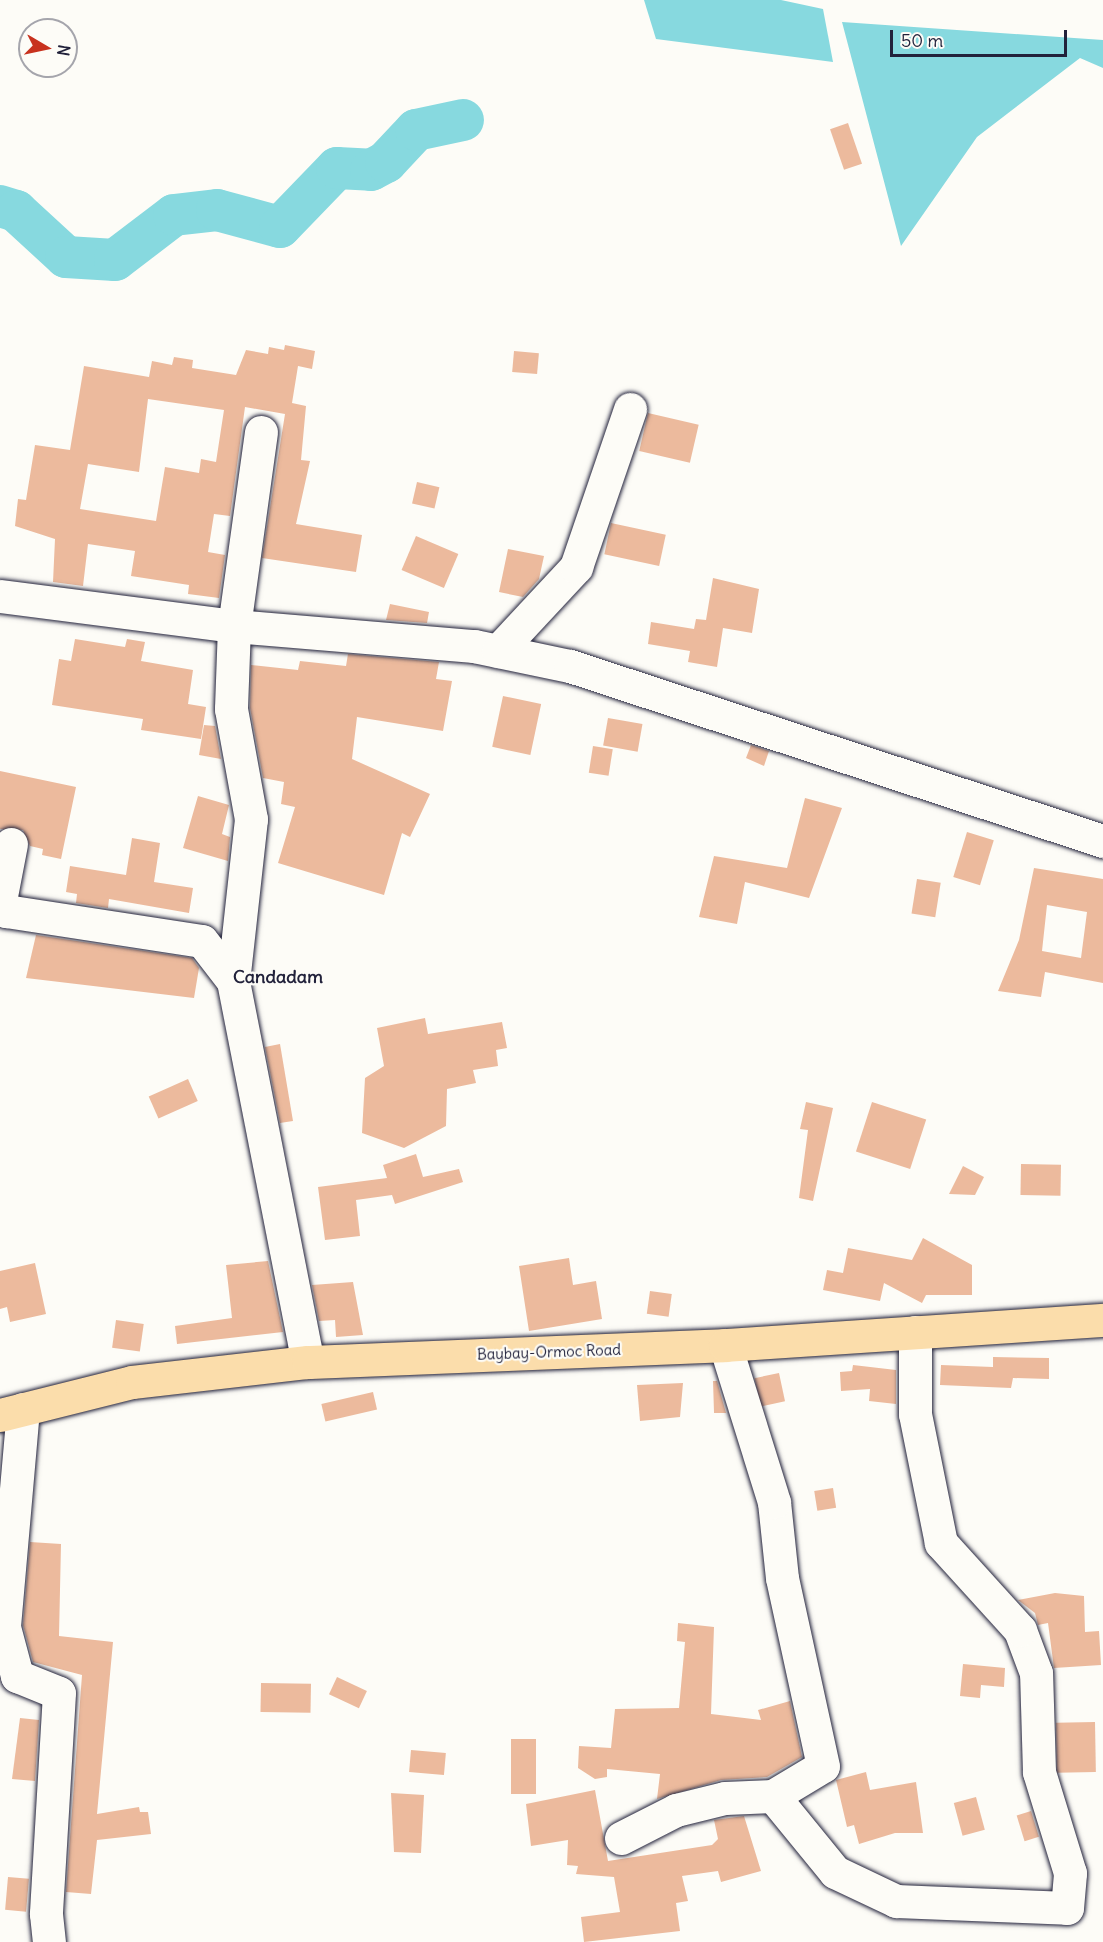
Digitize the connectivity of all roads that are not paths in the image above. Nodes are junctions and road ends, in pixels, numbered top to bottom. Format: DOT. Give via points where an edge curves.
graph roads {
  1 [pos="630,409"];
  2 [pos="261,432"];
  3 [pos="0,596"];
  4 [pos="234,626"];
  5 [pos="498,651"];
  6 [pos="1103,841"];
  7 [pos="11,844"];
  8 [pos="233,981"];
  9 [pos="1103,1320"];
  10 [pos="915,1332"];
  11 [pos="725,1345"];
  12 [pos="308,1362"];
  13 [pos="12,1412"];
  14 [pos="773,1796"];
  15 [pos="621,1838"];
  16 [pos="49,1942"];
  1 -- 5 [label="street" via="576,567"];
  2 -- 4 [label="street"];
  3 -- 4 [label="street"];
  4 -- 5 [label="street"];
  4 -- 8 [label="street" via="231,709 251,819"];
  5 -- 6 [label="street" via="570,666"];
  7 -- 8 [label="street" via="0,901 6,911 202,941"];
  8 -- 12 [label="street"];
  9 -- 10 [label="highway, Baybay-Ormoc Road"];
  10 -- 11 [label="highway, Baybay-Ormoc Road"];
  10 -- 14 [label="street" via="915,1414 942,1543 1020,1630 1036,1673 1039,1772 1070,1874 1067,1908 896,1901 835,1872"];
  11 -- 12 [label="highway, Baybay-Ormoc Road"];
  11 -- 14 [label="street" via="774,1502 783,1578 823,1766"];
  12 -- 13 [label="highway, Baybay-Ormoc Road" via="132,1382"];
  13 -- 16 [label="street" via="4,1627 16,1676 59,1693 46,1914"];
  14 -- 15 [label="street" via="725,1798 676,1810"];
}
